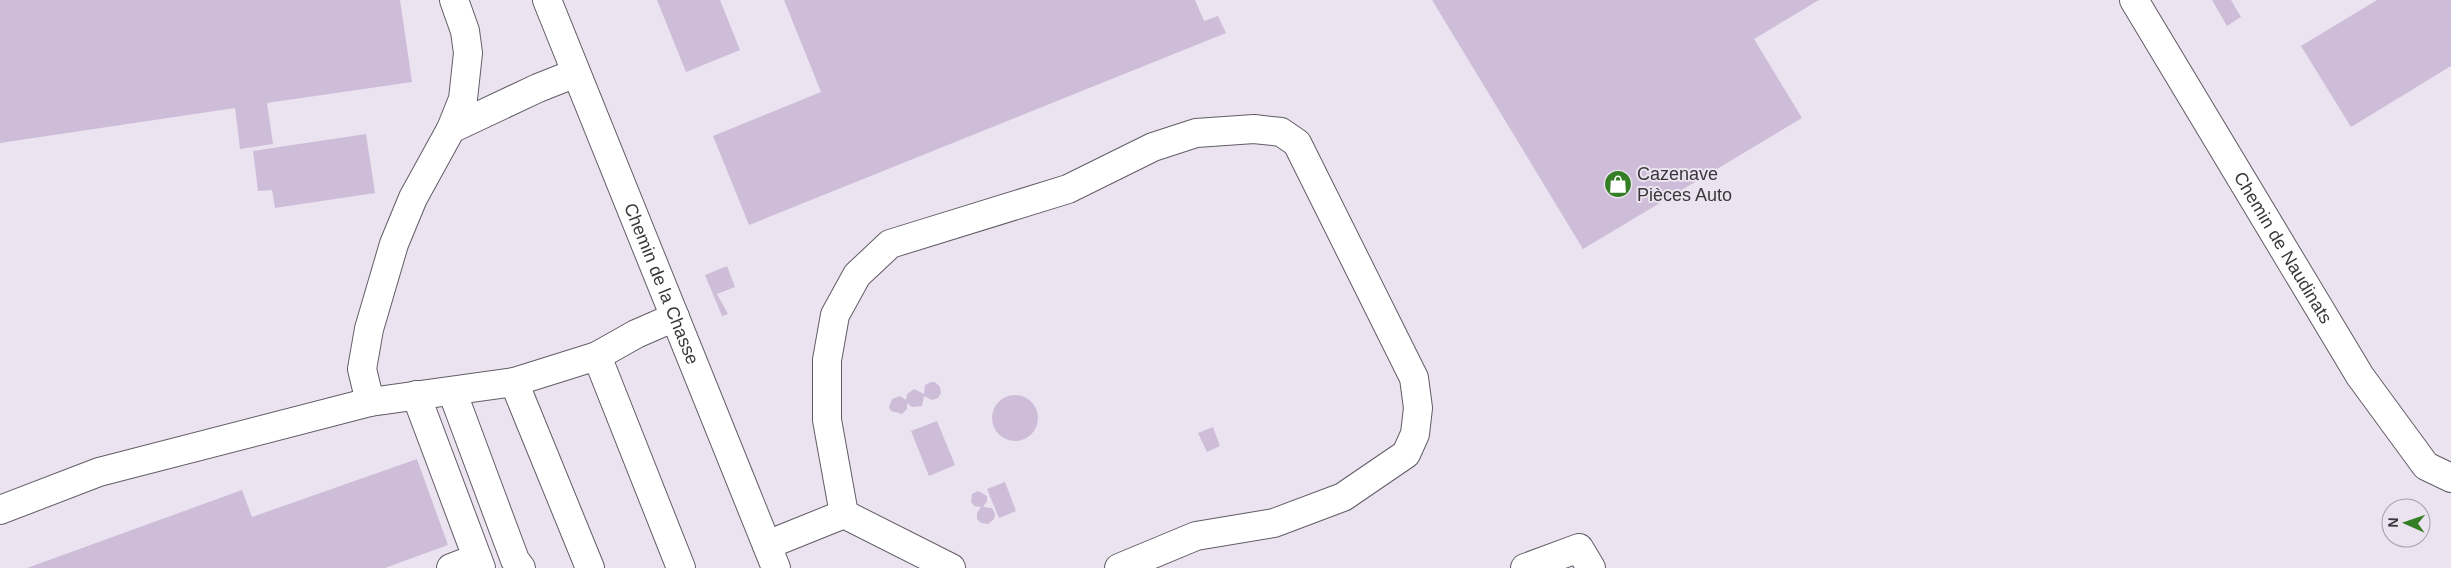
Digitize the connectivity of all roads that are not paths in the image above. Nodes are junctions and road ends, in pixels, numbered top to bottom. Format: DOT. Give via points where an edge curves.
graph roads {
  1 [pos="454,0"];
  2 [pos="547,0"];
  3 [pos="2134,0"];
  4 [pos="576,73"];
  5 [pos="451,129"];
  6 [pos="675,317"];
  7 [pos="597,356"];
  8 [pos="514,382"];
  9 [pos="452,391"];
  10 [pos="416,395"];
  11 [pos="370,402"];
  12 [pos="2451,478"];
  13 [pos="0,510"];
  14 [pos="844,514"];
  15 [pos="771,556"];
  16 [pos="479,563"];
  17 [pos="451,568"];
  18 [pos="521,568"];
  19 [pos="590,568"];
  20 [pos="681,568"];
  21 [pos="951,568"];
  22 [pos="1119,568"];
  23 [pos="1525,568"];
  24 [pos="1591,568"];
  1 -- 5 [label="street" via="465,30 468,53 463,99"];
  2 -- 4 [label="street, Chemin de la Chasse"];
  3 -- 12 [label="street, Chemin de Naudinats" via="2360,376 2426,466"];
  4 -- 5 [label="street"];
  4 -- 6 [label="street, Chemin de la Chasse"];
  5 -- 11 [label="street" via="413,198 386,270 369,329 362,369"];
  6 -- 7 [label="street"];
  6 -- 15 [label="street, Chemin de la Chasse"];
  7 -- 8 [label="street"];
  7 -- 20 [label="street"];
  8 -- 9 [label="street"];
  8 -- 19 [label="street"];
  9 -- 10 [label="street"];
  9 -- 18 [label="street" via="514,560"];
  10 -- 11 [label="street"];
  10 -- 16 [label="street"];
  11 -- 13 [label="street" via="99,472"];
  14 -- 15 [label="street"];
  14 -- 21 [label="street"];
  14 -- 22 [label="street" via="827,420 828,351 835,315 856,275 890,244 1068,189 1153,147 1196,133 1227,129 1281,132 1297,143 1414,378 1418,408 1415,434 1406,454 1343,497 1274,523 1196,536"];
  16 -- 17 [label="street"];
  23 -- 24 [label="street" via="1579,548"];
}
